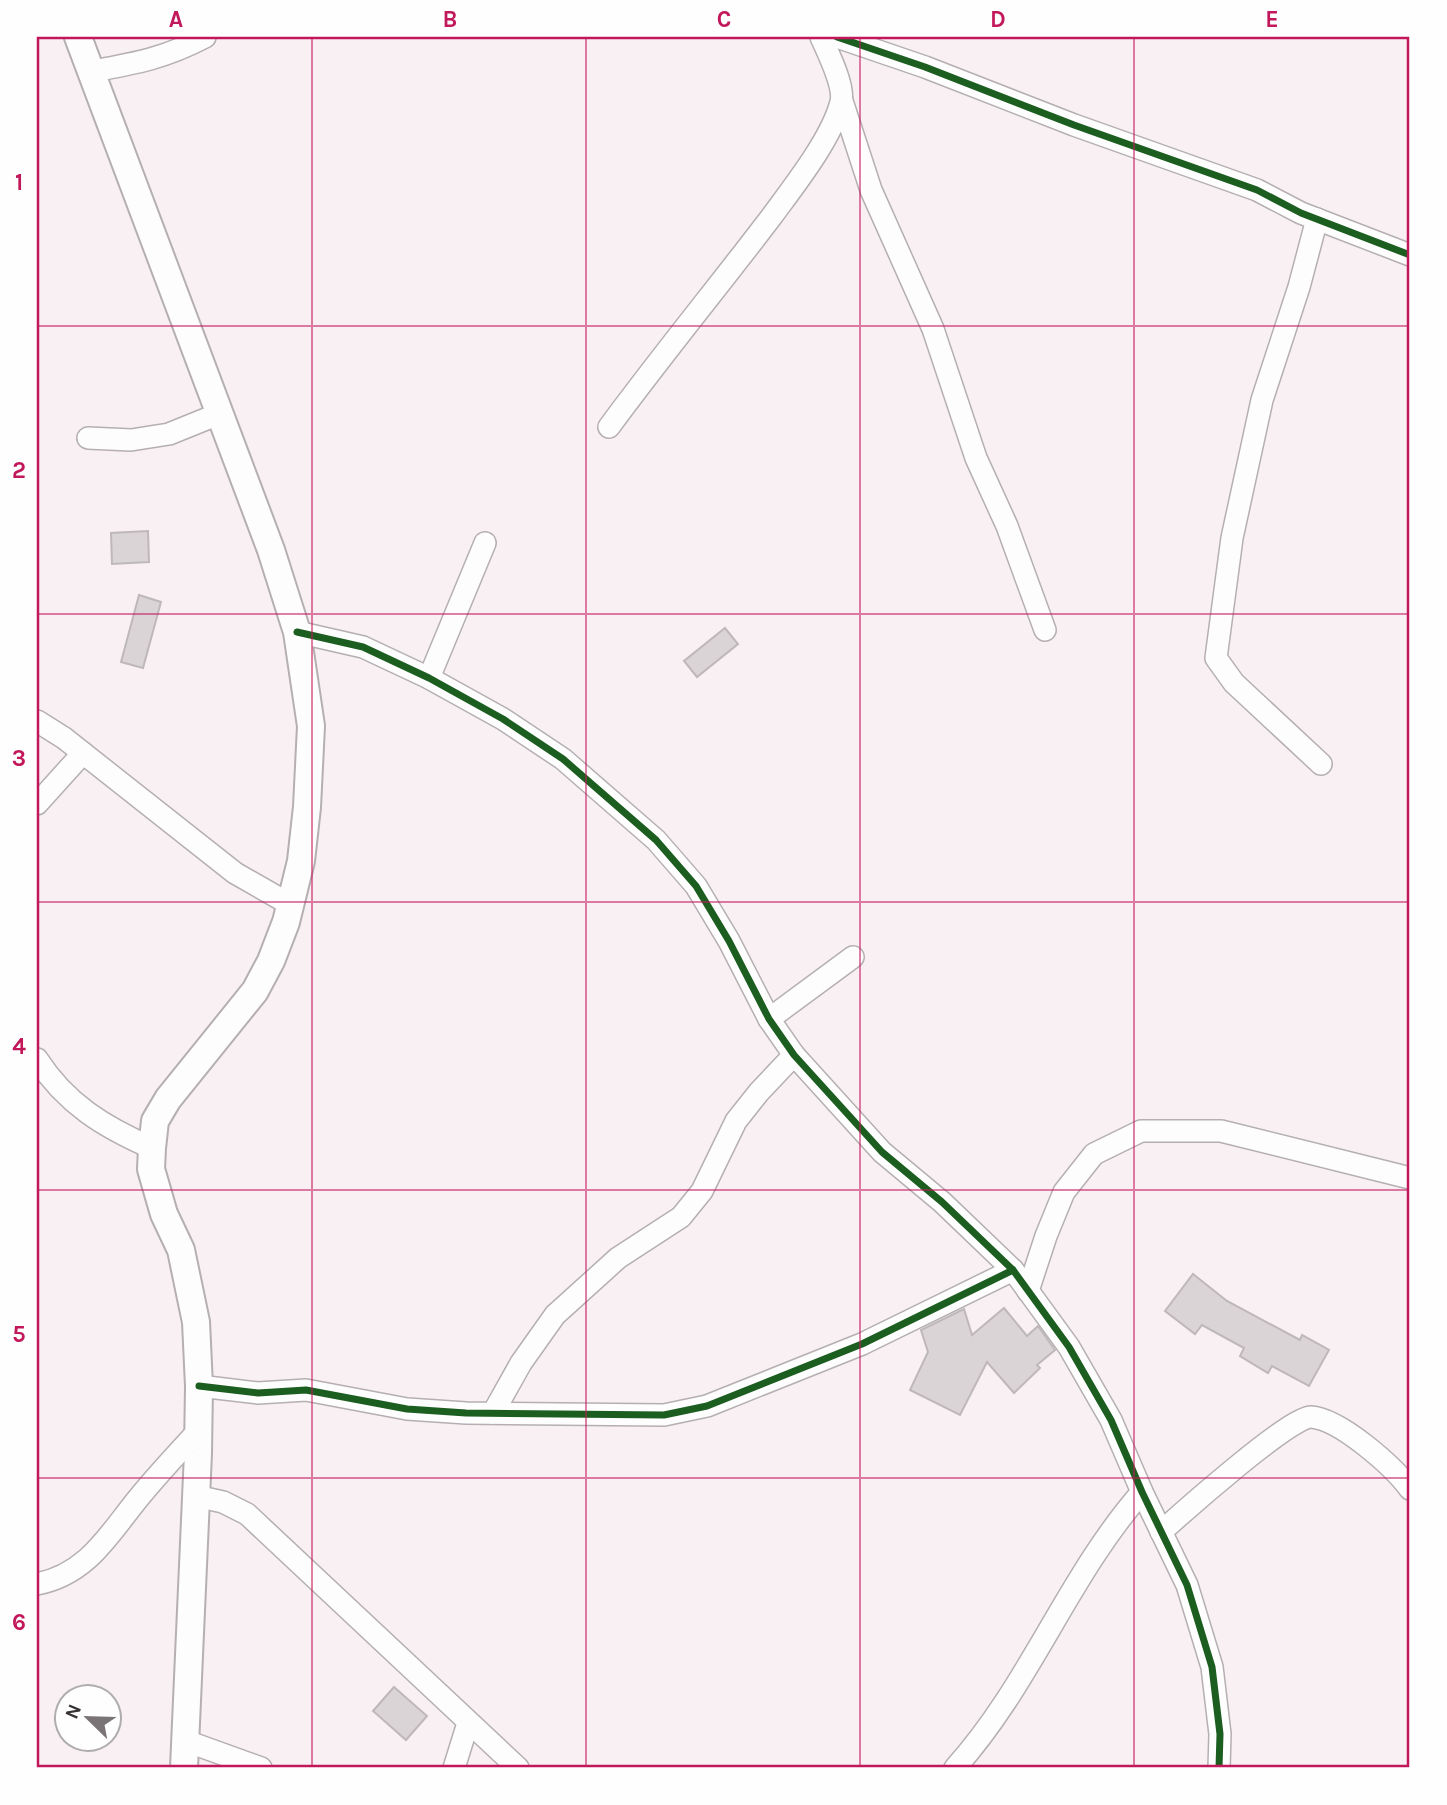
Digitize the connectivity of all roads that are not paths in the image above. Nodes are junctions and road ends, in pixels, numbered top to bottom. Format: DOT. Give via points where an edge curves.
graph roads {
  1 [pos="79,37"];
  2 [pos="205,37"];
  3 [pos="821,37"];
  4 [pos="837,37"];
  5 [pos="93,71"];
  6 [pos="842,102"];
  7 [pos="1317,219"];
  8 [pos="1410,255"];
  9 [pos="221,412"];
  10 [pos="609,427"];
  11 [pos="89,438"];
  12 [pos="485,543"];
  13 [pos="1045,630"];
  14 [pos="297,632"];
  15 [pos="429,678"];
  16 [pos="37,721"];
  17 [pos="83,753"];
  18 [pos="1321,764"];
  19 [pos="37,804"];
  20 [pos="291,905"];
  21 [pos="853,957"];
  22 [pos="769,1019"];
  23 [pos="794,1055"];
  24 [pos="37,1059"];
  25 [pos="152,1148"];
  26 [pos="1410,1178"];
  27 [pos="1013,1270"];
  28 [pos="1028,1291"];
  29 [pos="199,1386"];
  30 [pos="493,1413"];
  31 [pos="198,1431"];
  32 [pos="1410,1489"];
  33 [pos="1142,1492"];
  34 [pos="196,1496"];
  35 [pos="1161,1532"];
  36 [pos="37,1584"];
  37 [pos="468,1723"];
  38 [pos="186,1741"];
  39 [pos="184,1768"];
  40 [pos="261,1768"];
  41 [pos="454,1768"];
  42 [pos="518,1768"];
  43 [pos="955,1768"];
  44 [pos="1219,1768"];
  1 -- 5 [label="main road"];
  2 -- 5 [label="street" via="173,53"];
  3 -- 6 [label="street"];
  4 -- 7 [label="street" via="1257,190"];
  5 -- 9 [label="main road"];
  6 -- 10 [label="street" via="792,189"];
  6 -- 13 [label="street" via="871,190 933,329 976,458"];
  7 -- 8 [label="street"];
  7 -- 18 [label="street" via="1262,400 1232,538 1216,658 1234,683"];
  9 -- 11 [label="street" via="169,434 131,440"];
  9 -- 14 [label="main road"];
  12 -- 15 [label="street"];
  14 -- 15 [label="street" via="363,646"];
  14 -- 20 [label="main road" via="311,726 301,861"];
  15 -- 22 [label="street" via="562,759 656,840 696,886"];
  16 -- 17 [label="street"];
  17 -- 19 [label="street"];
  17 -- 20 [label="street" via="235,873"];
  20 -- 25 [label="main road" via="255,991 168,1099 155,1121"];
  21 -- 22 [label="street"];
  22 -- 23 [label="street"];
  23 -- 27 [label="street" via="882,1152"];
  23 -- 30 [label="street" via="736,1121 702,1191 681,1217 618,1258 555,1315"];
  24 -- 25 [label="street" via="68,1097 95,1120"];
  25 -- 29 [label="main road" via="151,1169 181,1250 196,1322"];
  26 -- 28 [label="street" via="1220,1131 1141,1131 1094,1154 1065,1192"];
  27 -- 28 [label="street"];
  27 -- 30 [label="street" via="862,1344 707,1406 664,1415"];
  28 -- 33 [label="street" via="1069,1347 1111,1420"];
  29 -- 30 [label="street" via="258,1393 306,1391 407,1409"];
  29 -- 31 [label="main road"];
  31 -- 34 [label="main road"];
  31 -- 36 [label="street" via="77,1569"];
  32 -- 35 [label="street" via="1396,1470 1367,1447 1325,1421 1308,1417 1294,1422"];
  33 -- 35 [label="street"];
  33 -- 43 [label="street" via="1115,1523 994,1719"];
  34 -- 37 [label="street" via="247,1514"];
  34 -- 38 [label="main road"];
  35 -- 44 [label="street" via="1187,1585 1212,1667"];
  37 -- 41 [label="street"];
  37 -- 42 [label="street"];
  38 -- 39 [label="main road"];
  38 -- 40 [label="street"];
}
